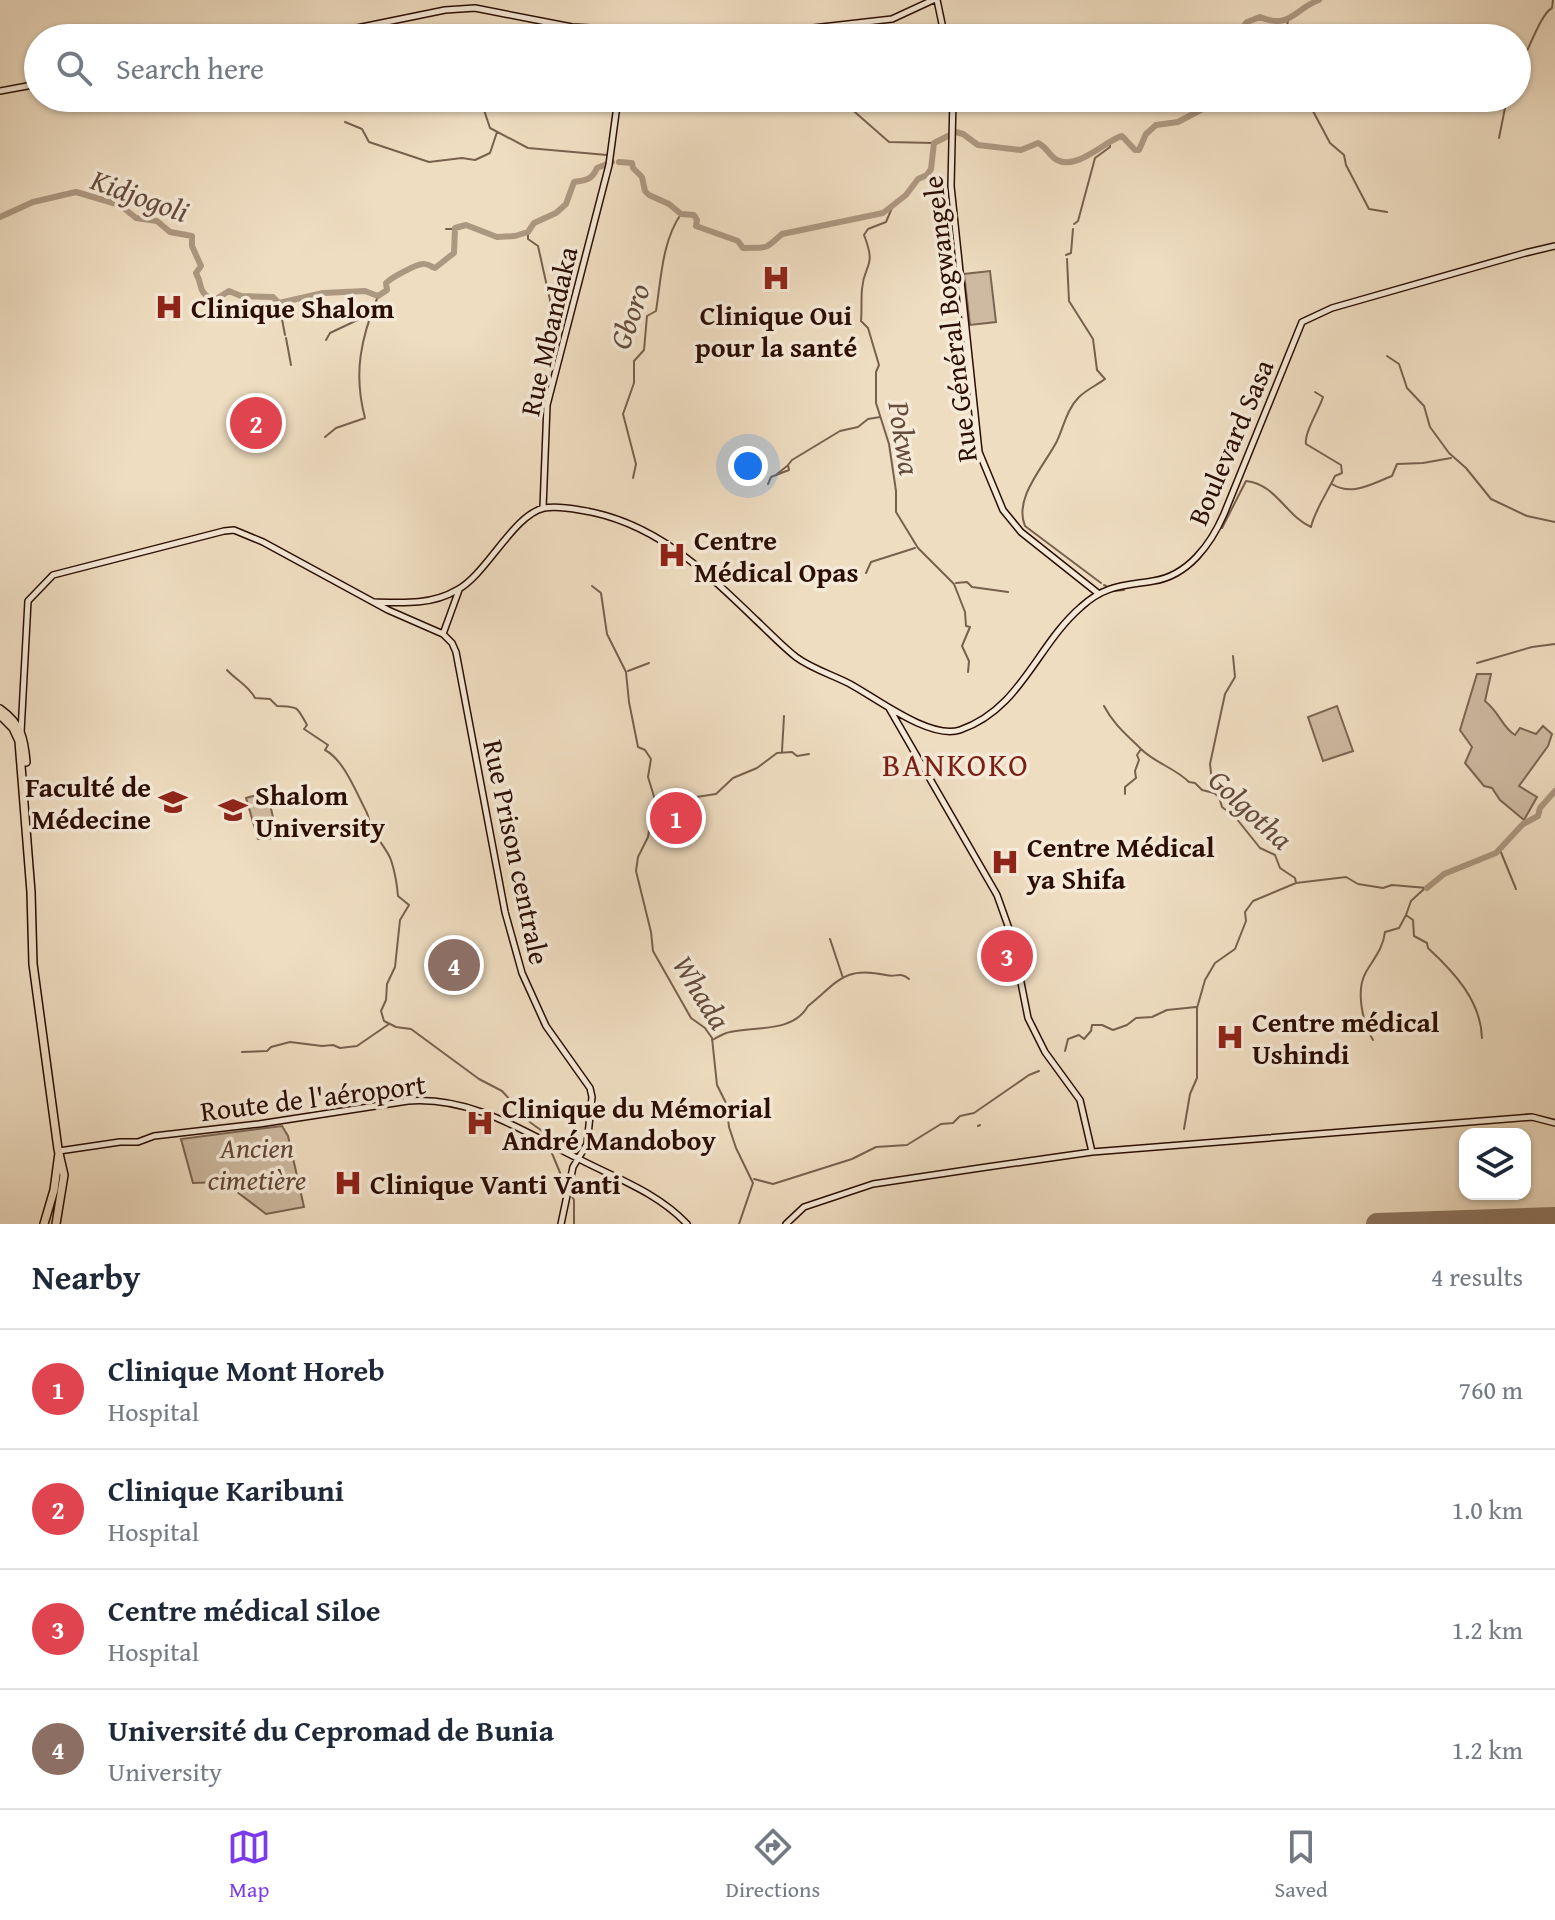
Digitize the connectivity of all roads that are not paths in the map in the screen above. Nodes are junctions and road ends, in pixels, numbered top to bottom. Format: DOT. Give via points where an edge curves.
graph roads {
  1 [pos="935,0"];
  2 [pos="376,24"];
  3 [pos="557,24"];
  4 [pos="848,24"];
  5 [pos="941,24"];
  6 [pos="24,87"];
  7 [pos="0,91"];
  8 [pos="616,112"];
  9 [pos="953,112"];
  10 [pos="1555,246"];
  11 [pos="543,508"];
  12 [pos="459,589"];
  13 [pos="1099,594"];
  14 [pos="374,602"];
  15 [pos="443,634"];
  16 [pos="889,708"];
  17 [pos="0,709"];
  18 [pos="0,715"];
  19 [pos="17,730"];
  20 [pos="1555,1123"];
  21 [pos="59,1151"];
  22 [pos="1092,1152"];
  23 [pos="579,1159"];
  24 [pos="58,1191"];
  25 [pos="44,1224"];
  26 [pos="56,1224"];
  27 [pos="561,1224"];
  28 [pos="687,1224"];
  29 [pos="786,1224"];
  1 -- 4 [label="street" via="892,19"];
  1 -- 5 [label="street"];
  2 -- 3 [label="street" via="475,8"];
  6 -- 7 [label="street"];
  8 -- 11 [label="street, Rue Mbandaka" via="610,162 547,405"];
  9 -- 13 [label="street, Rue Général Bogwangele" via="949,163 981,458 1003,510 1021,532"];
  10 -- 13 [label="street, Boulevard Sasa" via="1332,308 1302,322 1215,535 1197,557 1168,577"];
  11 -- 12 [label="street" via="523,521"];
  11 -- 16 [label="street, Boulevard Sasa" via="568,508 637,525 714,580 797,658"];
  12 -- 14 [label="street" via="421,602"];
  12 -- 15 [label="street"];
  13 -- 16 [label="street, Boulevard Sasa" via="1078,609 1005,704 960,730 938,729"];
  14 -- 15 [label="street"];
  14 -- 19 [label="street" via="234,530 53,575 28,601"];
  15 -- 23 [label="street, Rue Prison centrale" via="456,652 505,912 524,979 546,1026 590,1088 589,1129"];
  16 -- 22 [label="street" via="997,895 1028,1018 1080,1100"];
  17 -- 19 [label="main road"];
  18 -- 19 [label="main road"];
  19 -- 21 [label="main road" via="27,778 33,964"];
  20 -- 22 [label="street" via="1532,1117"];
  21 -- 23 [label="street, Route de l'aéroport" via="421,1100 486,1112"];
  21 -- 24 [label="main road" via="64,1175"];
  22 -- 29 [label="street" via="873,1184 804,1207"];
  23 -- 27 [label="street, Rue Prison centrale"];
  23 -- 28 [label="street, Route de l'aéroport" via="667,1205"];
  24 -- 25 [label="main road"];
  24 -- 26 [label="main road"];
}
